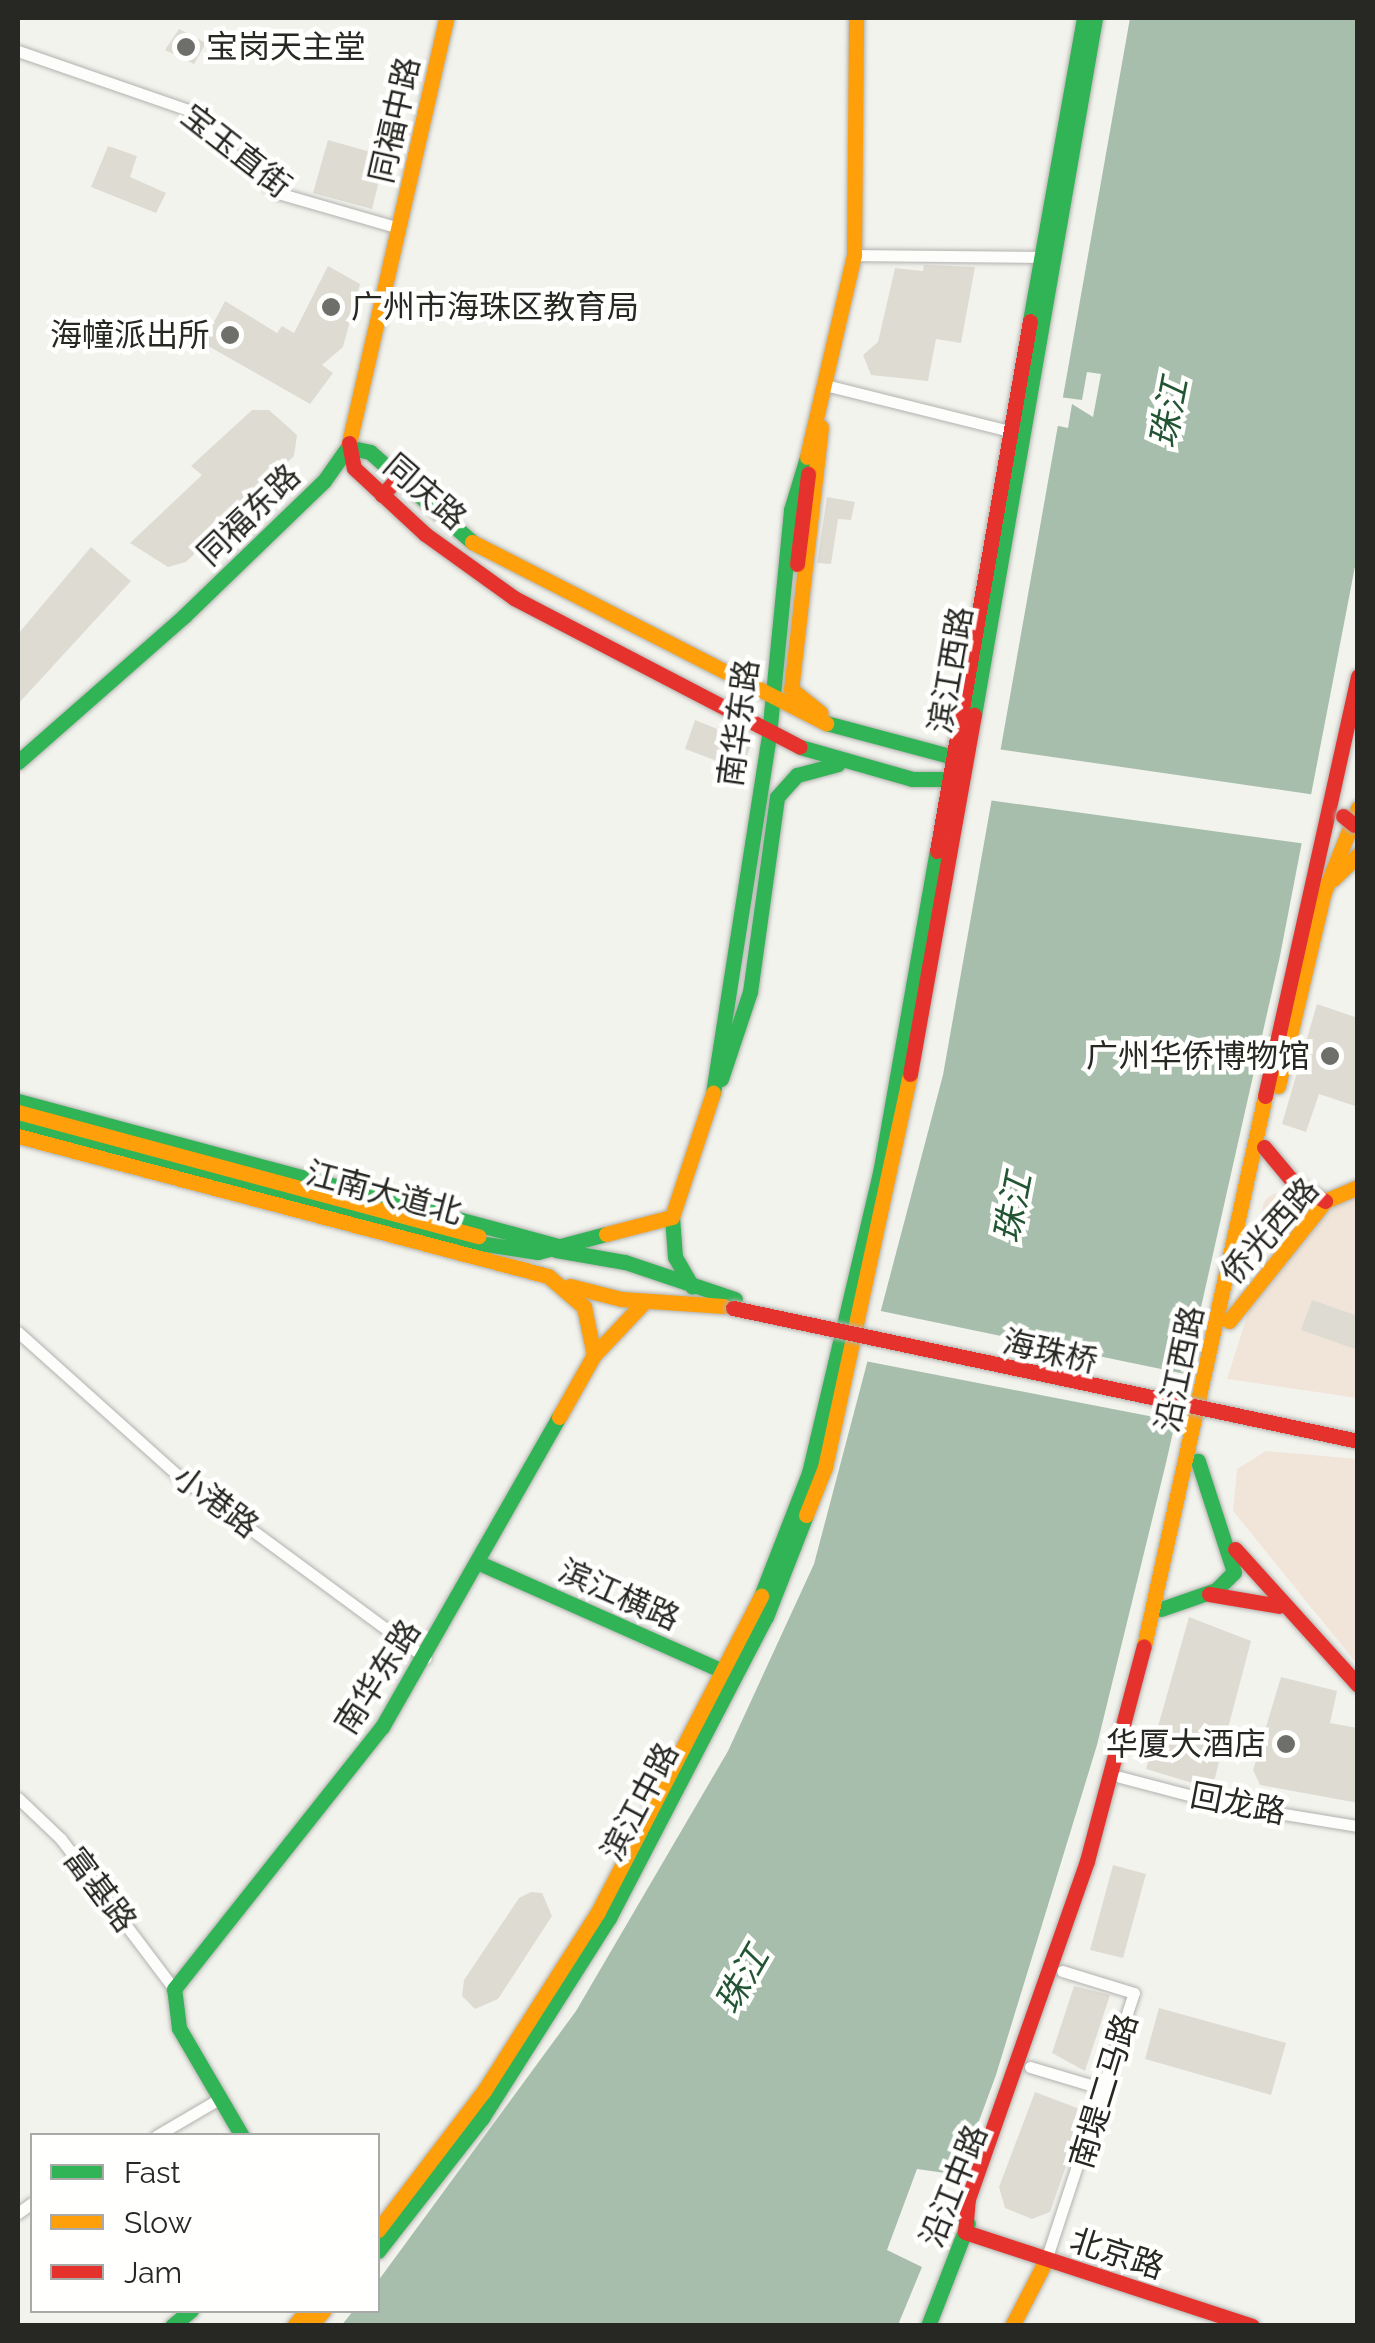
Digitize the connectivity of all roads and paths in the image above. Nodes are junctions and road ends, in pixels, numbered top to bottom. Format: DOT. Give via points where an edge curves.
graph roads {
  1 [pos="446,18"];
  2 [pos="856,18"];
  3 [pos="1084,18"];
  4 [pos="1095,18"];
  5 [pos="18,51"];
  6 [pos="398,231"];
  7 [pos="854,256"];
  8 [pos="1041,258"];
  9 [pos="828,386"];
  10 [pos="822,408"];
  11 [pos="1016,433"];
  12 [pos="348,447"];
  13 [pos="397,479"];
  14 [pos="382,495"];
  15 [pos="797,564"];
  16 [pos="1358,676"];
  17 [pos="782,697"];
  18 [pos="1354,722"];
  19 [pos="768,735"];
  20 [pos="950,756"];
  21 [pos="18,762"];
  22 [pos="852,764"];
  23 [pos="961,774"];
  24 [pos="946,785"];
  25 [pos="758,792"];
  26 [pos="1350,814"];
  27 [pos="770,846"];
  28 [pos="1358,855"];
  29 [pos="1323,895"];
  30 [pos="713,1093"];
  31 [pos="18,1101"];
  32 [pos="18,1112"];
  33 [pos="18,1123"];
  34 [pos="18,1136"];
  35 [pos="1264,1148"];
  36 [pos="1358,1187"];
  37 [pos="1325,1201"];
  38 [pos="672,1218"];
  39 [pos="434,1236"];
  40 [pos="564,1250"];
  41 [pos="548,1276"];
  42 [pos="692,1287"];
  43 [pos="645,1301"];
  44 [pos="734,1304"];
  45 [pos="1229,1321"];
  46 [pos="852,1330"];
  47 [pos="18,1332"];
  48 [pos="594,1355"];
  49 [pos="1358,1432"];
  50 [pos="1358,1440"];
  51 [pos="1198,1461"];
  52 [pos="1226,1538"];
  53 [pos="479,1564"];
  54 [pos="1203,1593"];
  55 [pos="1279,1606"];
  56 [pos="1161,1609"];
  57 [pos="426,1658"];
  58 [pos="730,1674"];
  59 [pos="1358,1685"];
  60 [pos="1120,1776"];
  61 [pos="18,1798"];
  62 [pos="1358,1826"];
  63 [pos="1062,1971"];
  64 [pos="173,1996"];
  65 [pos="1026,2066"];
  66 [pos="1107,2090"];
  67 [pos="219,2100"];
  68 [pos="161,2133"];
  69 [pos="240,2133"];
  70 [pos="380,2227"];
  71 [pos="965,2232"];
  72 [pos="380,2248"];
  73 [pos="1046,2260"];
  74 [pos="928,2326"];
  75 [pos="1012,2326"];
  76 [pos="1252,2326"];
  1 -- 6 [label="main road, 同福中路"];
  2 -- 7 [label="main road, 南华东路"];
  3 -- 8 [label="main road, 滨江西路"];
  4 -- 11 [label="main road, 滨江西路"];
  5 -- 6 [label="street, 宝玉直街" via="194,112 194,121 278,192"];
  6 -- 12 [label="main road, 同福东路"];
  7 -- 8 [label="street"];
  7 -- 9 [label="main road, 南华东路"];
  8 -- 11 [label="main road, 滨江西路"];
  9 -- 10 [label="main road, 南华东路"];
  9 -- 11 [label="street"];
  10 -- 15 [label="main road"];
  10 -- 17 [label="main road"];
  10 -- 17 [label="main road, 南华东路" via="790,510"];
  11 -- 20 [label="main road, 滨江西路"];
  11 -- 23 [label="main road, 滨江西路"];
  12 -- 13 [label="main road, 同庆路" via="370,452"];
  12 -- 14 [label="main road, 同庆路" via="354,468"];
  12 -- 21 [label="main road, 同福东路" via="324,481 184,616"];
  13 -- 14 [label="main road"];
  13 -- 17 [label="main road, 同庆路" via="472,542"];
  14 -- 19 [label="main road, 同庆路" via="461,558 585,640"];
  16 -- 18 [label="main road, 沿江西路"];
  17 -- 19 [label="main road, 南华东路"];
  17 -- 20 [label="main road, 同庆路" via="856,736"];
  18 -- 26 [label="main road, 沿江西路"];
  19 -- 22 [label="main road, 同庆路"];
  19 -- 25 [label="main road, 南华东路"];
  20 -- 23 [label="main road"];
  20 -- 24 [label="main road, 滨江西路"];
  22 -- 24 [label="main road, 同庆路"];
  22 -- 27 [label="main road" via="808,769 787,782"];
  23 -- 24 [label="main road"];
  23 -- 46 [label="main road, 滨江西路" via="917,1044"];
  24 -- 46 [label="main road, 滨江西路"];
  25 -- 27 [label="main road"];
  25 -- 30 [label="main road, 南华东路"];
  26 -- 29 [label="main road, 沿江西路"];
  26 -- 65 [label="main road, 沿江西路" via="1138,1672"];
  27 -- 30 [label="main road" via="746,1011"];
  28 -- 29 [label="main road"];
  29 -- 35 [label="main road, 沿江西路"];
  30 -- 38 [label="main road, 南华东路"];
  31 -- 40 [label="main road"];
  32 -- 40 [label="main road, 江南大道北"];
  33 -- 39 [label="main road, 江南大道北"];
  34 -- 41 [label="main road"];
  35 -- 37 [label="main road" via="1294,1184"];
  35 -- 45 [label="main road, 沿江西路"];
  36 -- 37 [label="main road, 侨光西路"];
  37 -- 45 [label="main road, 侨光西路"];
  38 -- 40 [label="main road"];
  38 -- 42 [label="main road, 南华东路" via="675,1257"];
  39 -- 40 [label="main road"];
  39 -- 41 [label="main road, 江南大道北" via="509,1254"];
  40 -- 42 [label="main road, 江南大道北"];
  41 -- 43 [label="main road, 江南大道北" via="586,1292"];
  41 -- 48 [label="main road" via="584,1307"];
  42 -- 44 [label="main road, 江南大道北"];
  43 -- 44 [label="main road, 江南大道北"];
  43 -- 48 [label="main road, 南华东路"];
  44 -- 49 [label="main road, 海珠桥, bridge" via="1190,1403"];
  44 -- 50 [label="main road, 海珠桥, bridge"];
  45 -- 51 [label="main road, 沿江西路"];
  46 -- 58 [label="main road, 滨江中路" via="800,1500"];
  47 -- 57 [label="street, 小港路" via="176,1474"];
  48 -- 53 [label="main road, 南华东路"];
  51 -- 52 [label="main road"];
  51 -- 56 [label="main road, 沿江西路"];
  52 -- 54 [label="main road" via="1234,1572 1225,1586"];
  52 -- 55 [label="main road"];
  53 -- 57 [label="main road, 南华东路"];
  53 -- 58 [label="main road, 滨江横路"];
  54 -- 55 [label="main road"];
  54 -- 56 [label="main road"];
  55 -- 59 [label="main road"];
  56 -- 60 [label="main road, 沿江西路"];
  57 -- 64 [label="main road, 南华东路" via="375,1737"];
  58 -- 70 [label="main road, 滨江中路" via="559,1975"];
  58 -- 72 [label="main road, 滨江中路" via="567,1988 454,2156"];
  60 -- 62 [label="street, 回龙路" via="1223,1804"];
  60 -- 63 [label="main road, 沿江西路"];
  61 -- 64 [label="street, 富基路" via="61,1839"];
  63 -- 65 [label="main road, 沿江西路"];
  63 -- 66 [label="street, 南堤二马路" via="1134,1993"];
  64 -- 67 [label="main road"];
  65 -- 66 [label="street"];
  65 -- 71 [label="main road, 沿江中路"];
  66 -- 73 [label="street, 南堤二马路"];
  67 -- 68 [label="street"];
  67 -- 69 [label="main road"];
  71 -- 73 [label="main road, 北京路"];
  71 -- 74 [label="main road, 沿江中路"];
  73 -- 75 [label="main road"];
  73 -- 76 [label="main road, 北京路"];
}
